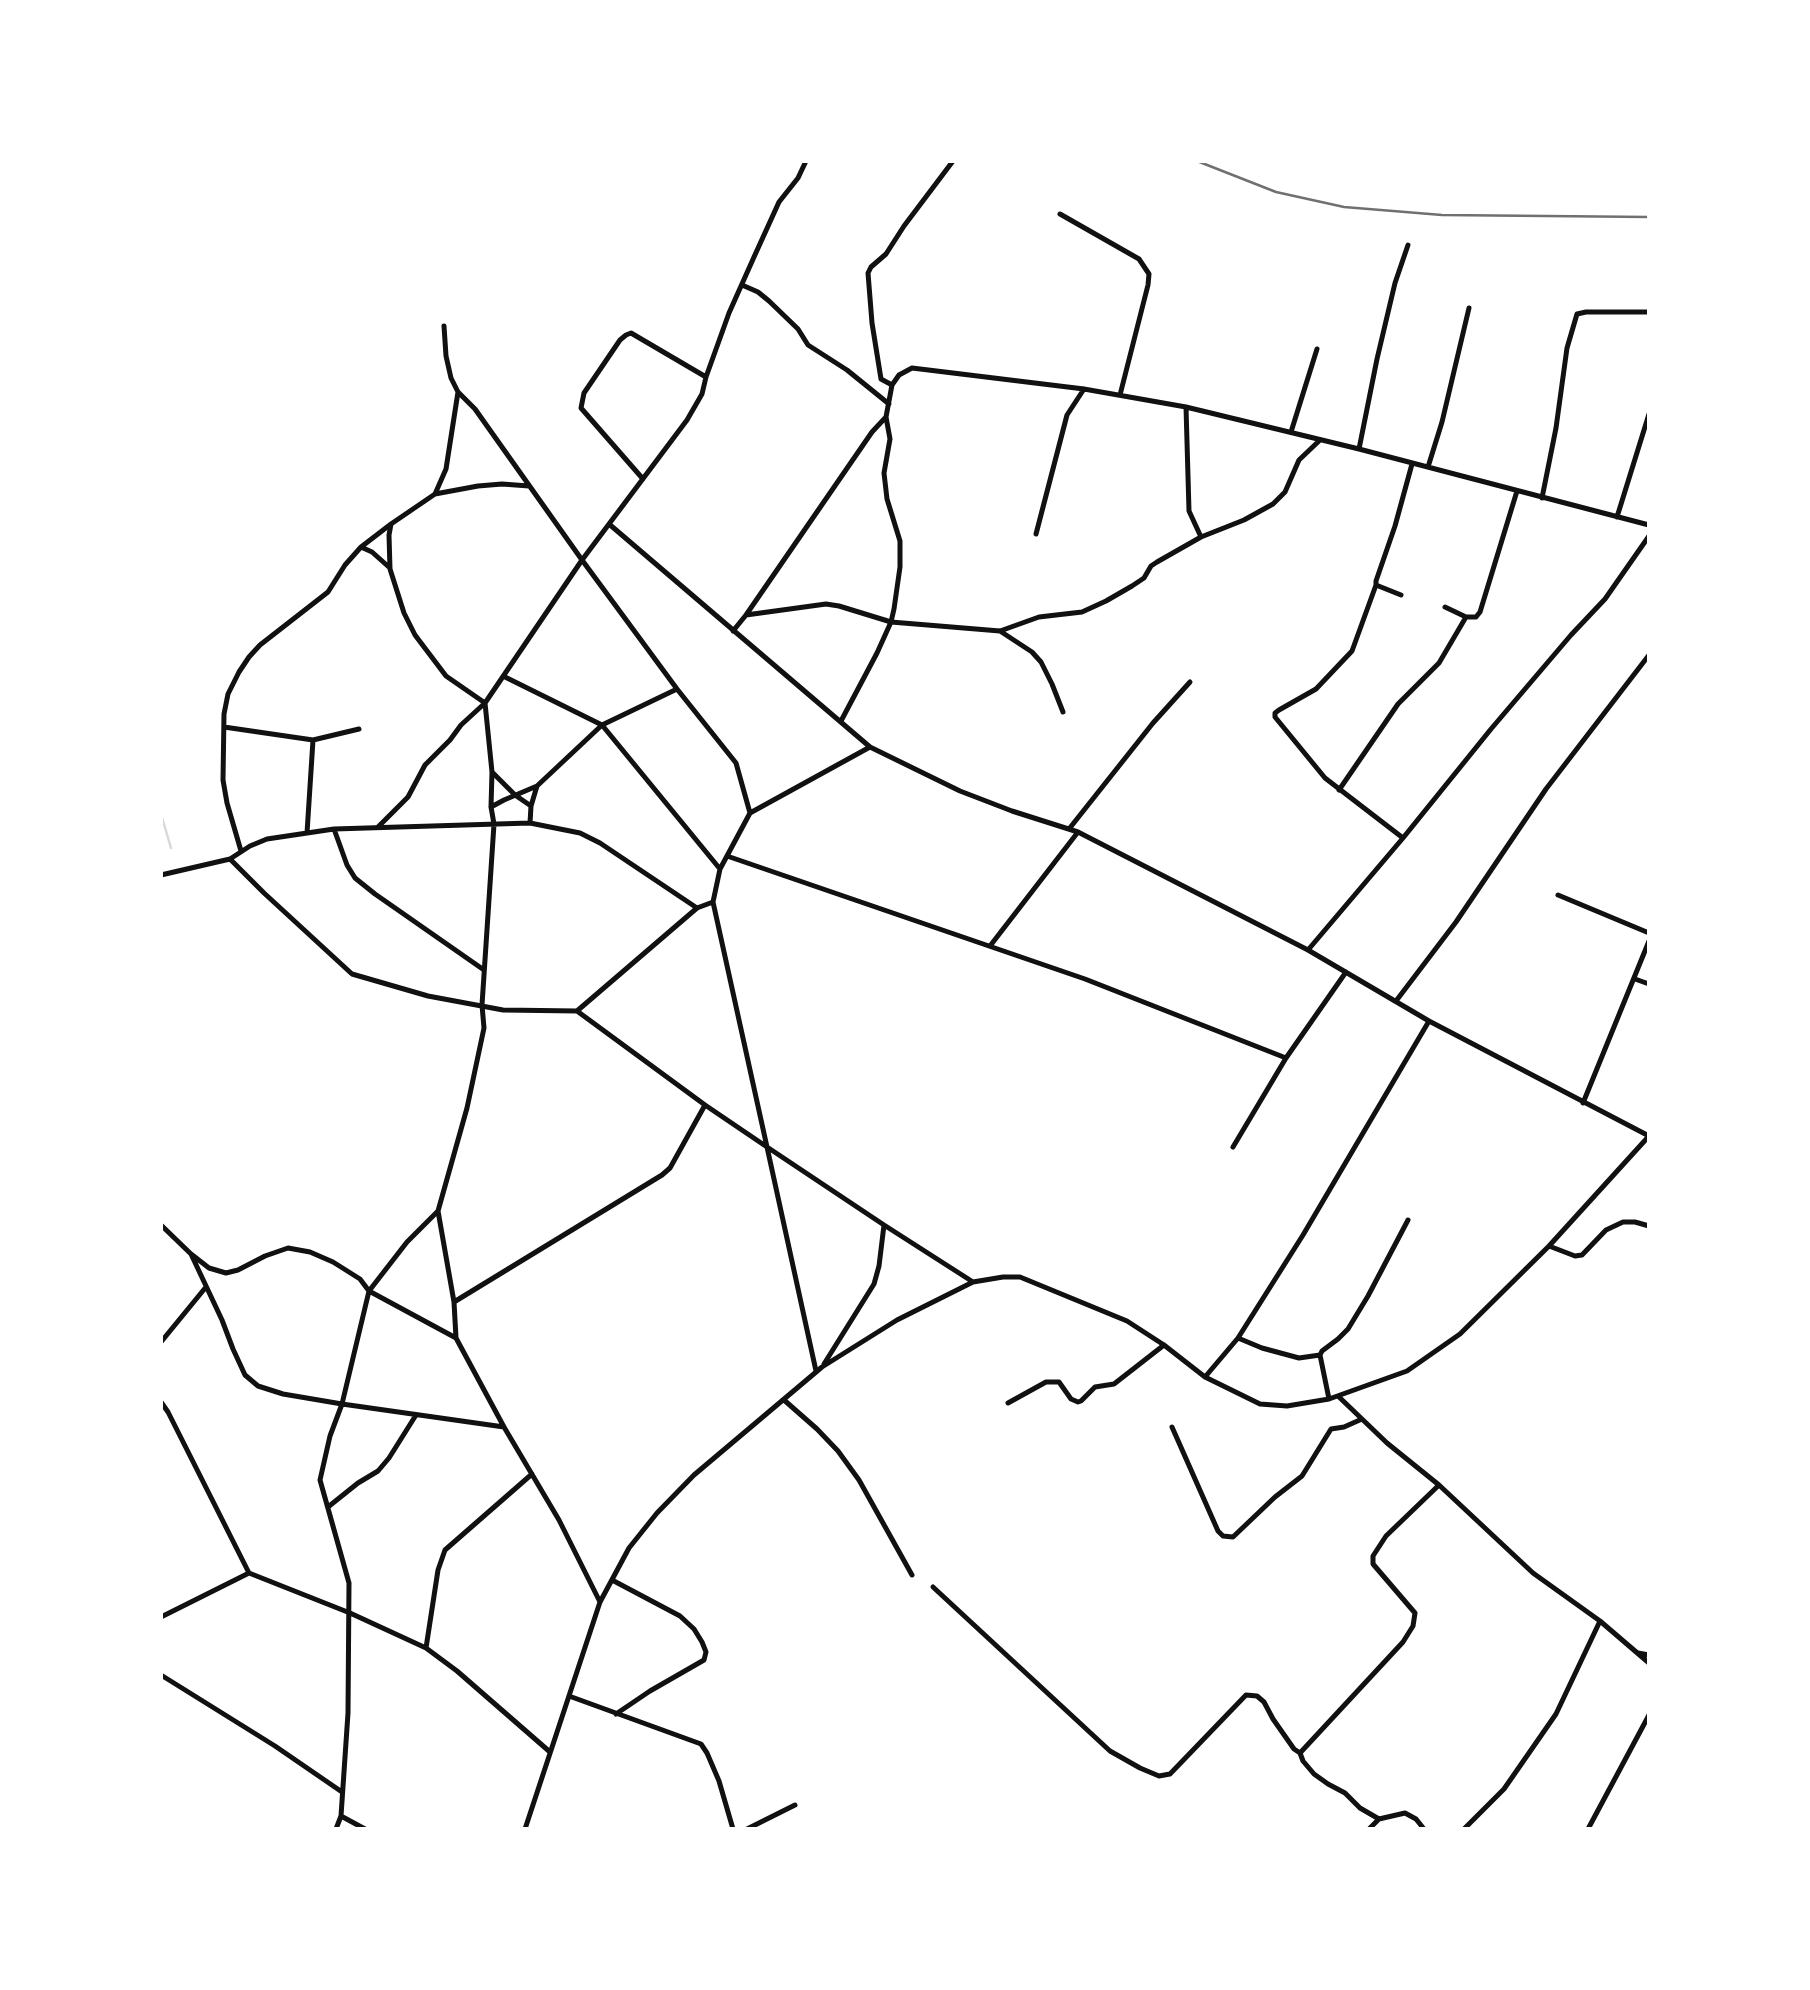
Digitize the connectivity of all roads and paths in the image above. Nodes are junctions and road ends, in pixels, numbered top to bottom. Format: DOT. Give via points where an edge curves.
graph roads {
  1 [pos="806,161"];
  2 [pos="953,161"];
  3 [pos="1060,214"];
  4 [pos="1408,245"];
  5 [pos="742,285"];
  6 [pos="1469,308"];
  7 [pos="1649,312"];
  8 [pos="443,326"];
  9 [pos="1317,349"];
  10 [pos="706,377"];
  11 [pos="892,385"];
  12 [pos="1084,389"];
  13 [pos="458,391"];
  14 [pos="1120,395"];
  15 [pos="889,404"];
  16 [pos="1186,407"];
  17 [pos="1649,414"];
  18 [pos="886,417"];
  19 [pos="1291,432"];
  20 [pos="1320,440"];
  21 [pos="1359,449"];
  22 [pos="1412,464"];
  23 [pos="1428,467"];
  24 [pos="643,478"];
  25 [pos="529,486"];
  26 [pos="1517,491"];
  27 [pos="435,494"];
  28 [pos="1542,498"];
  29 [pos="1617,517"];
  30 [pos="391,524"];
  31 [pos="609,524"];
  32 [pos="1649,525"];
  33 [pos="1036,534"];
  34 [pos="1649,536"];
  35 [pos="1201,537"];
  36 [pos="361,547"];
  37 [pos="582,561"];
  38 [pos="390,569"];
  39 [pos="1376,585"];
  40 [pos="1401,595"];
  41 [pos="1446,607"];
  42 [pos="746,615"];
  43 [pos="1466,617"];
  44 [pos="891,622"];
  45 [pos="733,631"];
  46 [pos="1000,631"];
  47 [pos="1649,655"];
  48 [pos="503,676"];
  49 [pos="1190,682"];
  50 [pos="677,690"];
  51 [pos="485,703"];
  52 [pos="1063,712"];
  53 [pos="841,721"];
  54 [pos="601,725"];
  55 [pos="224,727"];
  56 [pos="359,729"];
  57 [pos="313,740"];
  58 [pos="870,747"];
  59 [pos="492,772"];
  60 [pos="537,786"];
  61 [pos="1339,790"];
  62 [pos="515,795"];
  63 [pos="531,806"];
  64 [pos="491,807"];
  65 [pos="750,813"];
  66 [pos="530,823"];
  67 [pos="494,824"];
  68 [pos="378,827"];
  69 [pos="334,829"];
  70 [pos="1069,829"];
  71 [pos="307,832"];
  72 [pos="1078,832"];
  73 [pos="1403,838"];
  74 [pos="242,852"];
  75 [pos="727,856"];
  76 [pos="230,859"];
  77 [pos="720,870"];
  78 [pos="161,874"];
  79 [pos="1558,895"];
  80 [pos="713,902"];
  81 [pos="697,908"];
  82 [pos="1649,933"];
  83 [pos="1649,941"];
  84 [pos="990,946"];
  85 [pos="1308,950"];
  86 [pos="484,970"];
  87 [pos="1346,972"];
  88 [pos="1634,979"];
  89 [pos="1649,984"];
  90 [pos="1396,1001"];
  91 [pos="482,1005"];
  92 [pos="577,1011"];
  93 [pos="1430,1021"];
  94 [pos="1286,1058"];
  95 [pos="1583,1103"];
  96 [pos="705,1105"];
  97 [pos="1649,1136"];
  98 [pos="767,1147"];
  99 [pos="1234,1147"];
  100 [pos="438,1211"];
  101 [pos="1408,1220"];
  102 [pos="161,1225"];
  103 [pos="884,1225"];
  104 [pos="1649,1226"];
  105 [pos="1549,1246"];
  106 [pos="191,1254"];
  107 [pos="973,1282"];
  108 [pos="206,1287"];
  109 [pos="369,1291"];
  110 [pos="454,1301"];
  111 [pos="456,1338"];
  112 [pos="1238,1338"];
  113 [pos="161,1342"];
  114 [pos="1164,1345"];
  115 [pos="1320,1355"];
  116 [pos="819,1369"];
  117 [pos="1205,1377"];
  118 [pos="1338,1396"];
  119 [pos="1329,1399"];
  120 [pos="784,1400"];
  121 [pos="161,1402"];
  122 [pos="1008,1403"];
  123 [pos="342,1404"];
  124 [pos="416,1415"];
  125 [pos="1362,1419"];
  126 [pos="1172,1426"];
  127 [pos="504,1427"];
  128 [pos="532,1474"];
  129 [pos="1439,1485"];
  130 [pos="328,1507"];
  131 [pos="249,1573"];
  132 [pos="912,1575"];
  133 [pos="612,1580"];
  134 [pos="933,1587"];
  135 [pos="600,1602"];
  136 [pos="350,1613"];
  137 [pos="161,1617"];
  138 [pos="1600,1622"];
  139 [pos="426,1648"];
  140 [pos="1635,1653"];
  141 [pos="1649,1655"];
  142 [pos="1649,1663"];
  143 [pos="161,1675"];
  144 [pos="569,1696"];
  145 [pos="616,1714"];
  146 [pos="1649,1716"];
  147 [pos="550,1752"];
  148 [pos="1300,1753"];
  149 [pos="342,1792"];
  150 [pos="795,1805"];
  151 [pos="341,1816"];
  152 [pos="1379,1819"];
  153 [pos="336,1829"];
  154 [pos="365,1829"];
  155 [pos="525,1829"];
  156 [pos="733,1829"];
  157 [pos="747,1829"];
  158 [pos="1369,1829"];
  159 [pos="1424,1829"];
  160 [pos="1464,1829"];
  161 [pos="1588,1829"];
  1 -- 5 [label="street" via="799,178 779,202"];
  2 -- 11 [label="street" via="868,273 881,379"];
  3 -- 14 [label="street" via="1139,259 1149,274"];
  4 -- 21 [label="street" via="1395,283"];
  5 -- 10 [label="street"];
  5 -- 15 [label="street" via="769,301 808,345"];
  6 -- 23 [label="street"];
  7 -- 28 [label="street" via="1577,314 1566,352"];
  8 -- 13 [label="street" via="451,378"];
  9 -- 19 [label="street"];
  10 -- 24 [label="street" via="687,420"];
  10 -- 24 [label="street" via="631,334 620,340 584,393 581,408"];
  11 -- 12 [label="street" via="912,368"];
  11 -- 15 [label="street"];
  12 -- 14 [label="street"];
  12 -- 33 [label="street" via="1067,415"];
  13 -- 25 [label="street"];
  13 -- 27 [label="street" via="446,469"];
  14 -- 16 [label="street"];
  15 -- 18 [label="street"];
  16 -- 19 [label="street"];
  16 -- 35 [label="street" via="1189,511"];
  17 -- 29 [label="street"];
  18 -- 42 [label="street"];
  18 -- 44 [label="street" via="890,439 884,473 900,541"];
  19 -- 20 [label="street"];
  20 -- 21 [label="street"];
  20 -- 35 [label="street" via="1299,460 1285,492 1273,504"];
  21 -- 22 [label="street"];
  22 -- 23 [label="street"];
  22 -- 39 [label="street"];
  23 -- 26 [label="street"];
  24 -- 31 [label="street"];
  25 -- 27 [label="street" via="478,486"];
  25 -- 37 [label="street"];
  26 -- 28 [label="street"];
  26 -- 43 [label="street" via="1480,612"];
  27 -- 30 [label="street"];
  28 -- 29 [label="street"];
  29 -- 32 [label="street"];
  30 -- 36 [label="street"];
  30 -- 38 [label="street"];
  31 -- 37 [label="street"];
  31 -- 45 [label="street"];
  34 -- 73 [label="street" via="1605,599"];
  35 -- 46 [label="street" via="1151,566 1144,578 1106,601 1082,612 1038,617"];
  36 -- 38 [label="street"];
  36 -- 55 [label="street" via="328,592 249,657 228,694"];
  37 -- 48 [label="street"];
  37 -- 50 [label="street"];
  38 -- 51 [label="street" via="415,635 446,676"];
  39 -- 40 [label="street"];
  39 -- 61 [label="street" via="1352,651 1316,690 1275,713"];
  41 -- 43 [label="street"];
  42 -- 44 [label="street" via="826,604"];
  42 -- 45 [label="street"];
  43 -- 61 [label="street" via="1439,663 1398,704"];
  44 -- 46 [label="street"];
  44 -- 53 [label="street"];
  45 -- 53 [label="street"];
  46 -- 52 [label="street" via="1041,662"];
  47 -- 90 [label="street" via="1546,789 1457,922"];
  48 -- 51 [label="street"];
  48 -- 54 [label="street"];
  49 -- 70 [label="street"];
  50 -- 54 [label="street"];
  50 -- 65 [label="street" via="736,763"];
  51 -- 59 [label="street"];
  51 -- 68 [label="street" via="425,765 408,797"];
  53 -- 58 [label="street"];
  54 -- 60 [label="street"];
  54 -- 77 [label="street"];
  55 -- 57 [label="street"];
  55 -- 74 [label="street" via="223,780"];
  56 -- 57 [label="street"];
  57 -- 71 [label="street"];
  58 -- 65 [label="street"];
  58 -- 70 [label="street" via="960,791"];
  59 -- 62 [label="street"];
  59 -- 64 [label="street"];
  60 -- 62 [label="street"];
  60 -- 63 [label="street"];
  61 -- 73 [label="street"];
  62 -- 63 [label="street"];
  62 -- 64 [label="street"];
  63 -- 66 [label="street"];
  64 -- 67 [label="street"];
  65 -- 75 [label="street"];
  66 -- 67 [label="street"];
  66 -- 81 [label="street" via="590,838"];
  67 -- 68 [label="street"];
  67 -- 86 [label="street"];
  68 -- 69 [label="street"];
  69 -- 71 [label="street"];
  69 -- 86 [label="street" via="355,878"];
  70 -- 72 [label="street"];
  71 -- 74 [label="street" via="267,839"];
  72 -- 84 [label="street"];
  72 -- 85 [label="street"];
  73 -- 85 [label="street"];
  74 -- 76 [label="street"];
  75 -- 77 [label="street"];
  75 -- 84 [label="street"];
  76 -- 78 [label="street"];
  76 -- 91 [label="street" via="352,974 428,996"];
  77 -- 80 [label="street"];
  79 -- 82 [label="street"];
  80 -- 81 [label="street"];
  80 -- 98 [label="street"];
  81 -- 92 [label="street"];
  83 -- 88 [label="street"];
  84 -- 94 [label="street"];
  85 -- 87 [label="street"];
  86 -- 91 [label="street"];
  87 -- 90 [label="street"];
  87 -- 94 [label="street"];
  88 -- 89 [label="street"];
  88 -- 95 [label="street"];
  90 -- 93 [label="street"];
  91 -- 92 [label="street" via="527,1012"];
  91 -- 100 [label="street" via="484,1028 467,1108"];
  92 -- 96 [label="street"];
  93 -- 95 [label="street"];
  93 -- 112 [label="street"];
  94 -- 99 [label="street"];
  95 -- 97 [label="street"];
  96 -- 98 [label="street"];
  96 -- 110 [label="street" via="662,1175"];
  97 -- 105 [label="street"];
  98 -- 103 [label="street"];
  98 -- 116 [label="street"];
  100 -- 109 [label="street"];
  100 -- 110 [label="street"];
  101 -- 115 [label="street" via="1348,1329"];
  102 -- 106 [label="street"];
  103 -- 107 [label="street"];
  103 -- 116 [label="street" via="874,1284"];
  104 -- 105 [label="street" via="1623,1222 1606,1230 1582,1255"];
  105 -- 118 [label="street" via="1460,1334 1433,1354 1407,1371"];
  106 -- 108 [label="street"];
  106 -- 109 [label="street" via="209,1268 226,1273 288,1248 310,1252 360,1279"];
  107 -- 114 [label="street" via="1020,1277 1127,1321"];
  107 -- 116 [label="street" via="897,1320"];
  108 -- 113 [label="street"];
  108 -- 123 [label="street" via="245,1375 258,1386 284,1394"];
  109 -- 111 [label="street"];
  109 -- 123 [label="street"];
  110 -- 111 [label="street"];
  111 -- 127 [label="street"];
  112 -- 115 [label="street" via="1299,1358"];
  112 -- 117 [label="street"];
  114 -- 117 [label="street"];
  114 -- 122 [label="street" via="1114,1384 1095,1387 1081,1401 1071,1399 1059,1382 1046,1382"];
  115 -- 119 [label="street"];
  116 -- 120 [label="street"];
  117 -- 119 [label="street" via="1260,1404 1287,1406"];
  118 -- 119 [label="street"];
  118 -- 125 [label="street"];
  120 -- 132 [label="street" via="838,1451"];
  120 -- 133 [label="street" via="694,1475 657,1513 629,1548"];
  121 -- 131 [label="street"];
  123 -- 124 [label="street"];
  123 -- 130 [label="street" via="320,1480"];
  124 -- 127 [label="street"];
  124 -- 130 [label="street" via="378,1471"];
  125 -- 126 [label="street" via="1331,1429 1302,1476 1233,1537 1218,1531"];
  125 -- 129 [label="street"];
  127 -- 128 [label="street"];
  128 -- 135 [label="street"];
  128 -- 139 [label="street" via="445,1550"];
  129 -- 138 [label="street" via="1533,1573"];
  129 -- 148 [label="street" via="1385,1536 1373,1556 1373,1564 1415,1613 1413,1626"];
  130 -- 136 [label="street" via="349,1583"];
  131 -- 136 [label="street"];
  131 -- 137 [label="street"];
  133 -- 135 [label="street"];
  133 -- 145 [label="street" via="687,1621 706,1652 704,1660"];
  134 -- 148 [label="street" via="1110,1751 1140,1768 1159,1776 1170,1774 1246,1695 1264,1702"];
  135 -- 144 [label="street"];
  136 -- 139 [label="street"];
  136 -- 149 [label="street"];
  138 -- 140 [label="street"];
  138 -- 160 [label="street" via="1556,1714 1504,1789"];
  139 -- 147 [label="street"];
  140 -- 141 [label="street"];
  140 -- 142 [label="street"];
  143 -- 149 [label="street"];
  144 -- 145 [label="street"];
  144 -- 147 [label="street"];
  145 -- 156 [label="street" via="701,1744 719,1781"];
  146 -- 161 [label="street"];
  147 -- 155 [label="street"];
  148 -- 152 [label="street" via="1314,1774"];
  149 -- 151 [label="street"];
  150 -- 157 [label="street"];
  151 -- 153 [label="street"];
  151 -- 154 [label="street"];
  152 -- 158 [label="street"];
  152 -- 159 [label="street" via="1405,1813"];
}
